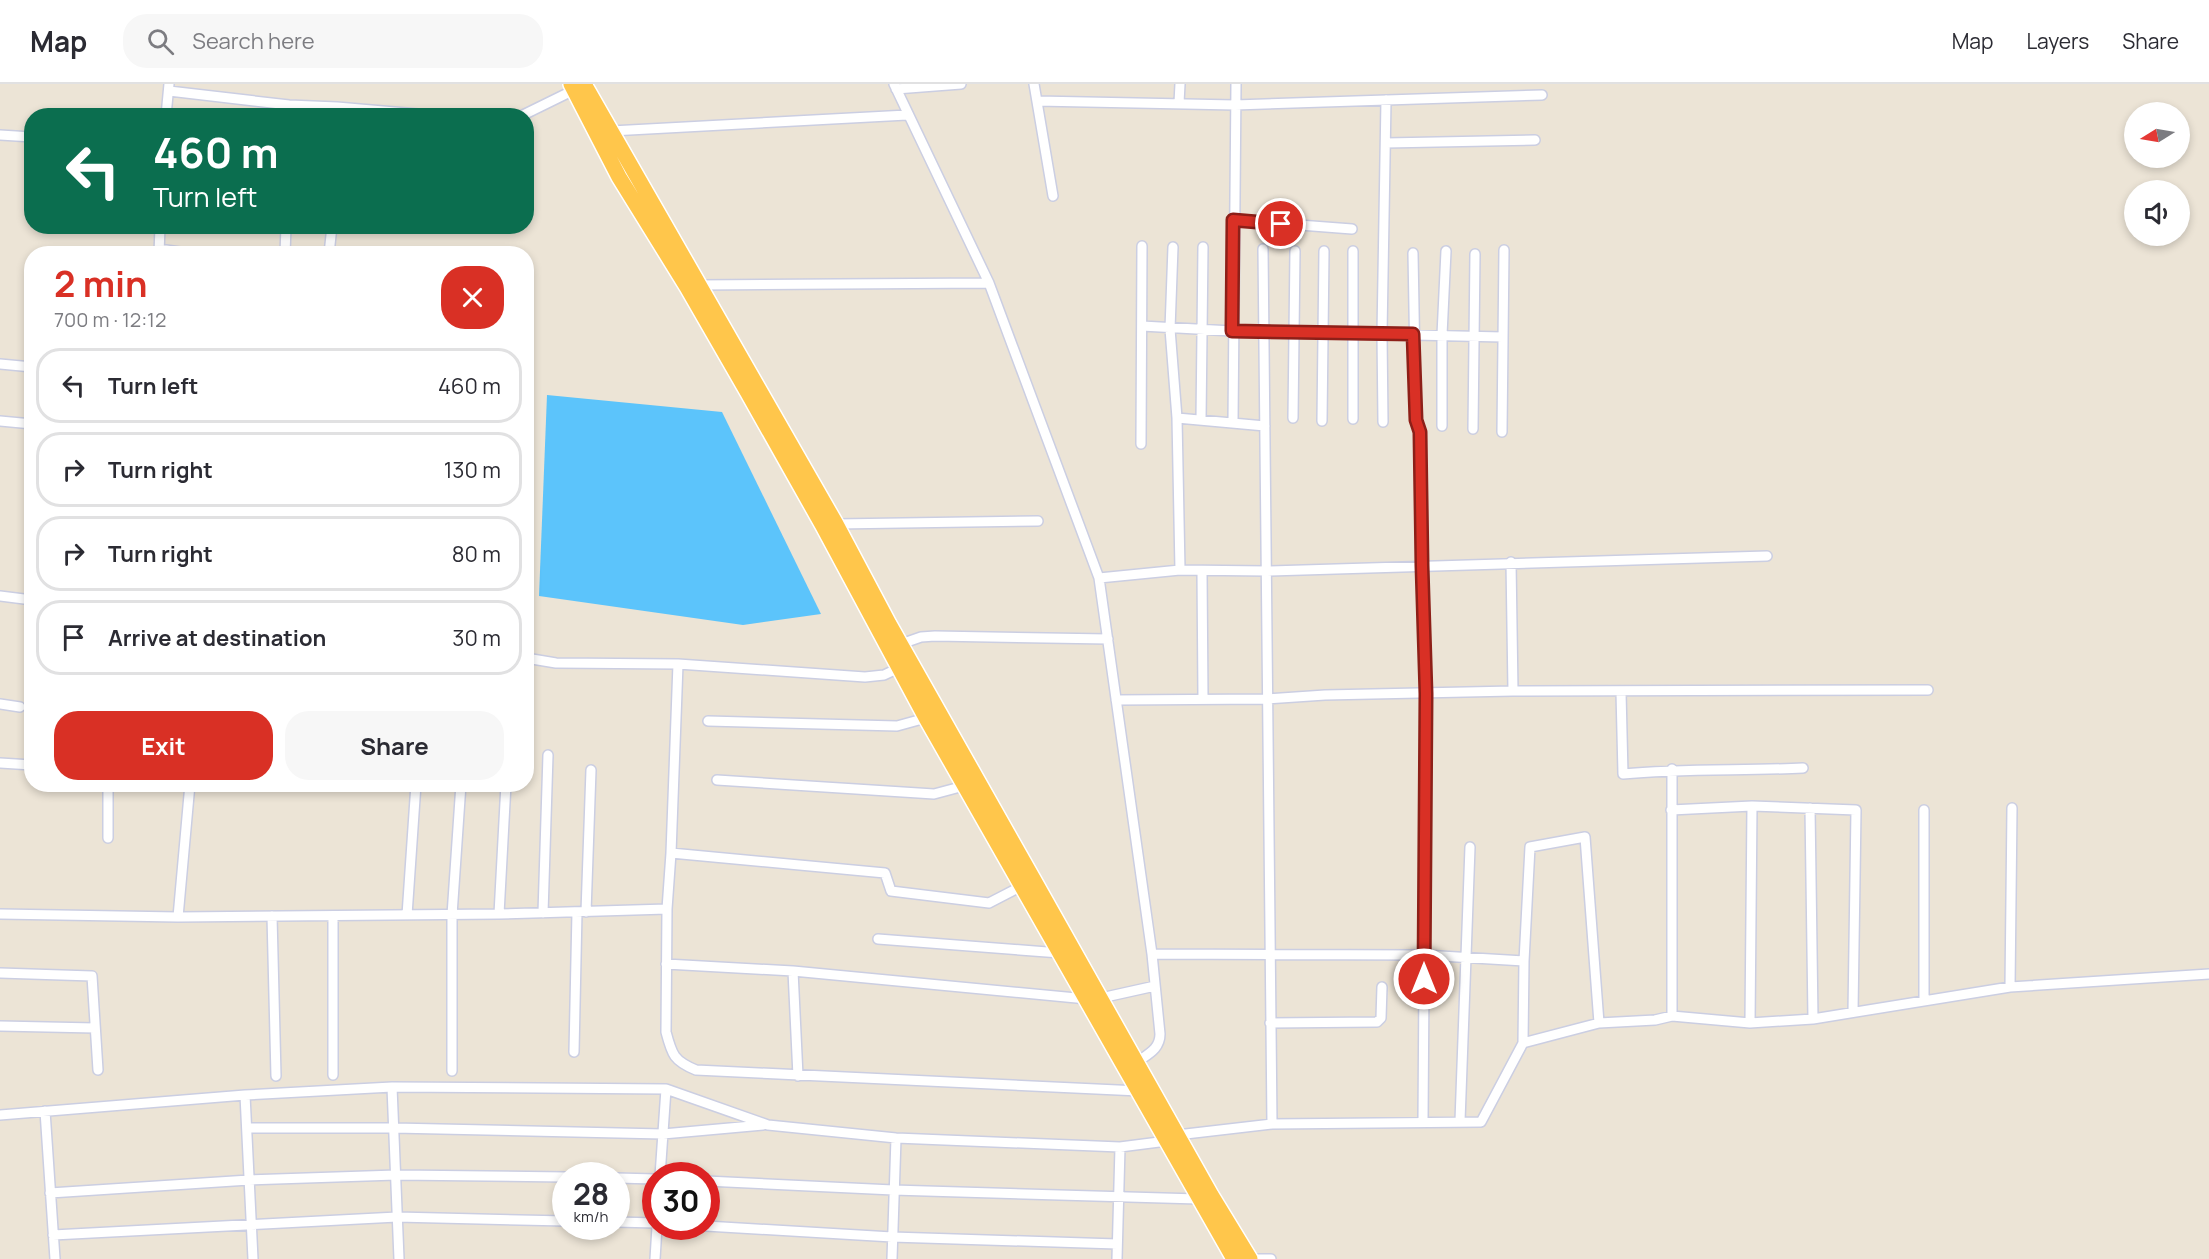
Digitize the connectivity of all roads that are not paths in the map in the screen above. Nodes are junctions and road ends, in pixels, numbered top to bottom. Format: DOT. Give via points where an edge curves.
graph roads {
  1 [pos="961,84"];
  2 [pos="1034,84"];
  3 [pos="1180,84"];
  4 [pos="1236,84"];
  5 [pos="576,86"];
  6 [pos="895,86"];
  7 [pos="169,87"];
  8 [pos="1542,96"];
  9 [pos="1386,100"];
  10 [pos="1037,101"];
  11 [pos="1179,102"];
  12 [pos="289,105"];
  13 [pos="1235,105"];
  14 [pos="167,108"];
  15 [pos="313,108"];
  16 [pos="534,108"];
  17 [pos="907,115"];
  18 [pos="611,131"];
  19 [pos="0,135"];
  20 [pos="24,136"];
  21 [pos="1535,140"];
  22 [pos="1386,143"];
  23 [pos="1053,196"];
  24 [pos="1233,220"];
  25 [pos="1352,229"];
  26 [pos="1142,246"];
  27 [pos="1173,247"];
  28 [pos="1203,247"];
  29 [pos="1263,249"];
  30 [pos="1504,250"];
  31 [pos="1295,251"];
  32 [pos="1324,251"];
  33 [pos="1353,251"];
  34 [pos="1446,251"];
  35 [pos="1413,253"];
  36 [pos="1475,254"];
  37 [pos="989,283"];
  38 [pos="699,285"];
  39 [pos="1142,326"];
  40 [pos="1170,329"];
  41 [pos="1201,329"];
  42 [pos="1232,331"];
  43 [pos="1263,331"];
  44 [pos="1293,332"];
  45 [pos="1323,333"];
  46 [pos="1353,334"];
  47 [pos="1382,334"];
  48 [pos="1413,334"];
  49 [pos="1442,335"];
  50 [pos="1473,337"];
  51 [pos="1503,337"];
  52 [pos="0,364"];
  53 [pos="24,366"];
  54 [pos="1177,418"];
  55 [pos="1293,418"];
  56 [pos="1353,419"];
  57 [pos="1201,420"];
  58 [pos="0,421"];
  59 [pos="1322,421"];
  60 [pos="1383,422"];
  61 [pos="24,423"];
  62 [pos="1233,423"];
  63 [pos="1265,426"];
  64 [pos="1442,426"];
  65 [pos="1473,429"];
  66 [pos="1502,432"];
  67 [pos="1141,444"];
  68 [pos="1038,521"];
  69 [pos="836,524"];
  70 [pos="1767,556"];
  71 [pos="1511,562"];
  72 [pos="1422,566"];
  73 [pos="1180,570"];
  74 [pos="1202,571"];
  75 [pos="1267,571"];
  76 [pos="1099,578"];
  77 [pos="0,596"];
  78 [pos="24,599"];
  79 [pos="1108,639"];
  80 [pos="901,644"];
  81 [pos="534,659"];
  82 [pos="678,664"];
  83 [pos="899,668"];
  84 [pos="1928,690"];
  85 [pos="1513,692"];
  86 [pos="1621,692"];
  87 [pos="1426,694"];
  88 [pos="1203,698"];
  89 [pos="1268,699"];
  90 [pos="1116,700"];
  91 [pos="0,704"];
  92 [pos="20,708"];
  93 [pos="926,718"];
  94 [pos="708,721"];
  95 [pos="548,755"];
  96 [pos="0,764"];
  97 [pos="24,765"];
  98 [pos="1803,768"];
  99 [pos="1672,769"];
  100 [pos="591,770"];
  101 [pos="717,780"];
  102 [pos="964,786"];
  103 [pos="108,792"];
  104 [pos="189,792"];
  105 [pos="415,792"];
  106 [pos="460,792"];
  107 [pos="506,792"];
  108 [pos="1752,806"];
  109 [pos="1810,808"];
  110 [pos="2012,808"];
  111 [pos="1671,810"];
  112 [pos="1924,810"];
  113 [pos="108,838"];
  114 [pos="1470,847"];
  115 [pos="671,853"];
  116 [pos="1022,886"];
  117 [pos="667,909"];
  118 [pos="581,912"];
  119 [pos="543,913"];
  120 [pos="0,914"];
  121 [pos="500,914"];
  122 [pos="407,915"];
  123 [pos="452,915"];
  124 [pos="272,916"];
  125 [pos="333,916"];
  126 [pos="178,917"];
  127 [pos="878,939"];
  128 [pos="1060,952"];
  129 [pos="1152,954"];
  130 [pos="1271,955"];
  131 [pos="1424,955"];
  132 [pos="1467,956"];
  133 [pos="1524,960"];
  134 [pos="666,964"];
  135 [pos="793,971"];
  136 [pos="0,974"];
  137 [pos="2209,974"];
  138 [pos="1155,986"];
  139 [pos="1382,987"];
  140 [pos="2010,987"];
  141 [pos="1094,999"];
  142 [pos="1924,1000"];
  143 [pos="1853,1012"];
  144 [pos="1672,1016"];
  145 [pos="1813,1019"];
  146 [pos="1270,1023"];
  147 [pos="1599,1023"];
  148 [pos="1750,1023"];
  149 [pos="0,1026"];
  150 [pos="95,1028"];
  151 [pos="1523,1043"];
  152 [pos="574,1052"];
  153 [pos="1137,1062"];
  154 [pos="98,1070"];
  155 [pos="452,1071"];
  156 [pos="333,1075"];
  157 [pos="276,1076"];
  158 [pos="798,1076"];
  159 [pos="392,1087"];
  160 [pos="666,1089"];
  161 [pos="1139,1091"];
  162 [pos="245,1095"];
  163 [pos="45,1111"];
  164 [pos="0,1114"];
  165 [pos="1423,1122"];
  166 [pos="1460,1122"];
  167 [pos="1272,1124"];
  168 [pos="768,1125"];
  169 [pos="247,1128"];
  170 [pos="394,1128"];
  171 [pos="663,1134"];
  172 [pos="896,1138"];
  173 [pos="1172,1138"];
  174 [pos="1120,1147"];
  175 [pos="661,1162"];
  176 [pos="396,1175"];
  177 [pos="552,1178"];
  178 [pos="249,1180"];
  179 [pos="720,1182"];
  180 [pos="894,1190"];
  181 [pos="50,1193"];
  182 [pos="1119,1196"];
  183 [pos="1198,1199"];
  184 [pos="397,1217"];
  185 [pos="552,1221"];
  186 [pos="251,1225"];
  187 [pos="720,1227"];
  188 [pos="53,1235"];
  189 [pos="892,1237"];
  190 [pos="656,1240"];
  191 [pos="1118,1244"];
  192 [pos="55,1259"];
  193 [pos="253,1259"];
  194 [pos="399,1259"];
  195 [pos="655,1259"];
  196 [pos="892,1259"];
  197 [pos="1117,1259"];
  198 [pos="1234,1259"];
  199 [pos="1250,1259"];
  200 [pos="1271,1259"];
  1 -- 6 [label="street"];
  2 -- 10 [label="street"];
  3 -- 11 [label="street"];
  4 -- 13 [label="street"];
  5 -- 16 [label="street"];
  5 -- 18 [label="highway"];
  5 -- 83 [label="highway" via="620,177 823,526"];
  6 -- 17 [label="street"];
  7 -- 12 [label="street"];
  7 -- 14 [label="street"];
  8 -- 9 [label="street"];
  9 -- 13 [label="street"];
  9 -- 22 [label="street"];
  10 -- 11 [label="street"];
  10 -- 23 [label="street"];
  11 -- 13 [label="street"];
  12 -- 15 [label="street"];
  13 -- 24 [label="street"];
  17 -- 18 [label="street"];
  17 -- 37 [label="street"];
  18 -- 38 [label="highway"];
  19 -- 20 [label="street"];
  21 -- 22 [label="street"];
  22 -- 47 [label="street"];
  24 -- 25 [label="street"];
  24 -- 42 [label="street"];
  26 -- 39 [label="street"];
  27 -- 40 [label="street"];
  28 -- 41 [label="street"];
  29 -- 43 [label="street"];
  30 -- 51 [label="street"];
  31 -- 44 [label="street"];
  32 -- 45 [label="street"];
  33 -- 46 [label="street"];
  34 -- 49 [label="street"];
  35 -- 48 [label="street"];
  36 -- 50 [label="street"];
  37 -- 38 [label="street"];
  37 -- 76 [label="street"];
  38 -- 69 [label="highway"];
  39 -- 40 [label="street"];
  39 -- 67 [label="street"];
  40 -- 41 [label="street"];
  40 -- 54 [label="street"];
  41 -- 42 [label="street"];
  41 -- 57 [label="street"];
  42 -- 43 [label="street"];
  42 -- 62 [label="street"];
  43 -- 44 [label="street"];
  43 -- 63 [label="street"];
  44 -- 45 [label="street"];
  44 -- 55 [label="street"];
  45 -- 46 [label="street"];
  45 -- 59 [label="street"];
  46 -- 47 [label="street"];
  46 -- 56 [label="street"];
  47 -- 48 [label="street"];
  47 -- 60 [label="street"];
  48 -- 49 [label="street"];
  48 -- 72 [label="street" via="1416,420 1420,432"];
  49 -- 50 [label="street"];
  49 -- 64 [label="street"];
  50 -- 51 [label="street"];
  50 -- 65 [label="street"];
  51 -- 66 [label="street"];
  52 -- 53 [label="street"];
  54 -- 57 [label="street"];
  54 -- 73 [label="street"];
  57 -- 62 [label="street"];
  58 -- 61 [label="street"];
  62 -- 63 [label="street"];
  63 -- 75 [label="street"];
  68 -- 69 [label="street"];
  69 -- 80 [label="highway"];
  70 -- 71 [label="street"];
  71 -- 72 [label="street"];
  71 -- 85 [label="street"];
  72 -- 75 [label="street"];
  72 -- 87 [label="street"];
  73 -- 74 [label="street"];
  73 -- 76 [label="street"];
  74 -- 75 [label="street"];
  74 -- 88 [label="street"];
  75 -- 89 [label="street"];
  76 -- 79 [label="street"];
  77 -- 78 [label="street"];
  79 -- 80 [label="street" via="935,636"];
  79 -- 90 [label="street"];
  80 -- 141 [label="highway"];
  81 -- 82 [label="street"];
  82 -- 83 [label="street" via="865,677"];
  82 -- 115 [label="street"];
  83 -- 93 [label="highway"];
  84 -- 86 [label="street"];
  85 -- 86 [label="street"];
  85 -- 87 [label="street"];
  86 -- 99 [label="street" via="1623,774"];
  87 -- 89 [label="street"];
  87 -- 131 [label="street"];
  88 -- 89 [label="street"];
  88 -- 90 [label="street"];
  89 -- 130 [label="street"];
  90 -- 129 [label="street"];
  91 -- 92 [label="street"];
  93 -- 94 [label="street" via="897,726"];
  93 -- 102 [label="highway"];
  95 -- 119 [label="street"];
  96 -- 97 [label="street"];
  98 -- 99 [label="street"];
  99 -- 111 [label="street"];
  100 -- 118 [label="street"];
  101 -- 102 [label="street" via="934,794"];
  102 -- 116 [label="highway"];
  103 -- 113 [label="street"];
  104 -- 126 [label="street"];
  105 -- 122 [label="street"];
  106 -- 123 [label="street"];
  107 -- 121 [label="street"];
  108 -- 109 [label="street"];
  108 -- 111 [label="street"];
  108 -- 148 [label="street"];
  109 -- 143 [label="street" via="1856,810"];
  109 -- 145 [label="street"];
  110 -- 140 [label="street"];
  111 -- 144 [label="street"];
  112 -- 142 [label="street"];
  114 -- 132 [label="street"];
  115 -- 116 [label="street" via="885,873 891,891 988,903"];
  115 -- 117 [label="street"];
  116 -- 128 [label="highway"];
  117 -- 118 [label="street"];
  117 -- 134 [label="street"];
  118 -- 119 [label="street"];
  118 -- 152 [label="street"];
  119 -- 121 [label="street"];
  120 -- 126 [label="street"];
  121 -- 123 [label="street"];
  122 -- 123 [label="street"];
  122 -- 125 [label="street"];
  123 -- 155 [label="street"];
  124 -- 125 [label="street"];
  124 -- 126 [label="street"];
  124 -- 157 [label="street"];
  125 -- 156 [label="street"];
  127 -- 128 [label="street"];
  128 -- 141 [label="highway"];
  129 -- 130 [label="street"];
  129 -- 138 [label="street"];
  130 -- 131 [label="street"];
  130 -- 146 [label="street"];
  131 -- 132 [label="street"];
  131 -- 165 [label="street"];
  132 -- 133 [label="street"];
  132 -- 166 [label="street"];
  133 -- 147 [label="street" via="1530,847 1585,837"];
  133 -- 151 [label="street"];
  134 -- 135 [label="street"];
  134 -- 158 [label="street" via="666,1032 671,1051 680,1063 696,1070"];
  135 -- 141 [label="street"];
  135 -- 158 [label="street"];
  136 -- 150 [label="street" via="92,976"];
  137 -- 140 [label="street"];
  138 -- 141 [label="street"];
  138 -- 153 [label="street" via="1160,1042"];
  139 -- 146 [label="street" via="1381,1018 1377,1022"];
  140 -- 142 [label="street"];
  141 -- 153 [label="highway"];
  141 -- 161 [label="highway"];
  142 -- 143 [label="street"];
  143 -- 145 [label="street"];
  144 -- 147 [label="street"];
  144 -- 148 [label="street"];
  145 -- 148 [label="street"];
  146 -- 167 [label="street"];
  147 -- 151 [label="street"];
  149 -- 150 [label="street"];
  150 -- 154 [label="street"];
  151 -- 166 [label="street" via="1481,1122"];
  153 -- 173 [label="highway"];
  158 -- 161 [label="street"];
  159 -- 160 [label="street"];
  159 -- 162 [label="street"];
  159 -- 170 [label="street"];
  160 -- 168 [label="street"];
  160 -- 171 [label="street"];
  161 -- 173 [label="highway"];
  162 -- 163 [label="street"];
  162 -- 169 [label="street"];
  163 -- 164 [label="street"];
  163 -- 181 [label="street"];
  165 -- 166 [label="street"];
  165 -- 167 [label="street"];
  167 -- 173 [label="street"];
  168 -- 171 [label="street"];
  168 -- 172 [label="street"];
  169 -- 170 [label="street"];
  169 -- 178 [label="street"];
  170 -- 171 [label="street"];
  170 -- 176 [label="street"];
  171 -- 175 [label="street"];
  172 -- 174 [label="street"];
  172 -- 180 [label="street"];
  173 -- 174 [label="street"];
  173 -- 183 [label="highway"];
  173 -- 199 [label="highway"];
  174 -- 182 [label="street"];
  176 -- 177 [label="street"];
  176 -- 178 [label="street"];
  176 -- 184 [label="street"];
  178 -- 181 [label="street"];
  178 -- 186 [label="street"];
  179 -- 180 [label="street"];
  180 -- 182 [label="street"];
  180 -- 189 [label="street"];
  181 -- 188 [label="street"];
  182 -- 183 [label="street"];
  182 -- 191 [label="street"];
  183 -- 198 [label="highway"];
  184 -- 185 [label="street"];
  184 -- 186 [label="street"];
  184 -- 194 [label="street"];
  186 -- 188 [label="street"];
  186 -- 193 [label="street"];
  187 -- 189 [label="street"];
  188 -- 192 [label="street"];
  189 -- 191 [label="street"];
  189 -- 196 [label="street"];
  190 -- 195 [label="street"];
  191 -- 197 [label="street"];
  199 -- 200 [label="street"];
}
